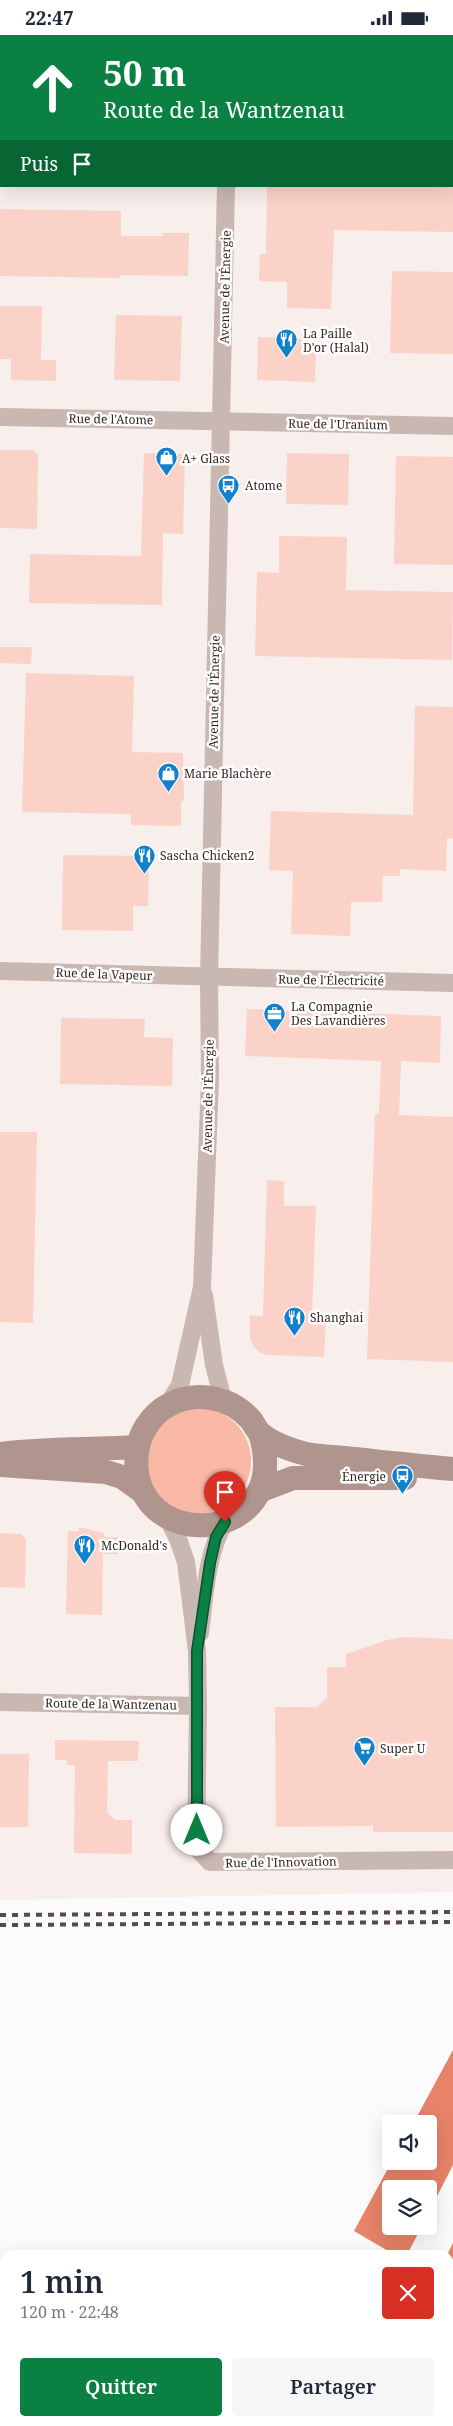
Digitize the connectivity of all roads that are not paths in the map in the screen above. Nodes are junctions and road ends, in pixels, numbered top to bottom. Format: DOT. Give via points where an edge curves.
graph roads {
  1 [pos="226,187"];
  2 [pos="0,417"];
  3 [pos="222,421"];
  4 [pos="453,426"];
  5 [pos="0,971"];
  6 [pos="209,977"];
  7 [pos="453,983"];
  8 [pos="202,1287"];
  9 [pos="223,1400"];
  10 [pos="167,1406"];
  11 [pos="260,1433"];
  12 [pos="138,1447"];
  13 [pos="0,1454"];
  14 [pos="0,1465"];
  15 [pos="453,1469"];
  16 [pos="453,1477"];
  17 [pos="259,1491"];
  18 [pos="143,1492"];
  19 [pos="167,1517"];
  20 [pos="225,1522"];
  21 [pos="197,1651"];
  22 [pos="0,1703"];
  23 [pos="198,1706"];
  24 [pos="453,1860"];
  1 -- 3 [label="street, Avenue de l'Énergie"];
  2 -- 3 [label="street, Rue de l'Atome"];
  3 -- 4 [label="street, Rue de l'Uranium"];
  3 -- 6 [label="street, Avenue de l'Énergie"];
  5 -- 6 [label="street, Rue de la Vapeur"];
  6 -- 7 [label="street, Rue de l'Électricité"];
  6 -- 8 [label="street, Avenue de l'Énergie" via="210,1079"];
  8 -- 9 [label="street, Avenue de l'Énergie"];
  8 -- 10 [label="street, Avenue de l'Énergie" via="180,1385"];
  9 -- 10 [label="main road" via="204,1396 185,1398"];
  9 -- 11 [label="main road" via="238,1408"];
  10 -- 12 [label="main road" via="144,1431"];
  11 -- 15 [label="main road" via="307,1454"];
  11 -- 17 [label="main road" via="266,1452 265,1472"];
  12 -- 13 [label="main road"];
  12 -- 18 [label="main road" via="137,1470"];
  14 -- 18 [label="main road" via="106,1472 122,1477"];
  16 -- 17 [label="main road" via="293,1478"];
  17 -- 20 [label="main road" via="245,1509"];
  18 -- 19 [label="main road"];
  19 -- 20 [label="main road" via="195,1527"];
  19 -- 21 [label="street" via="186,1562"];
  20 -- 21 [label="street" via="216,1537 210,1563"];
  21 -- 23 [label="street"];
  22 -- 23 [label="street, Route de la Wantzenau"];
  23 -- 24 [label="street, Rue de l'Innovation" via="196,1847 210,1863"];
}
